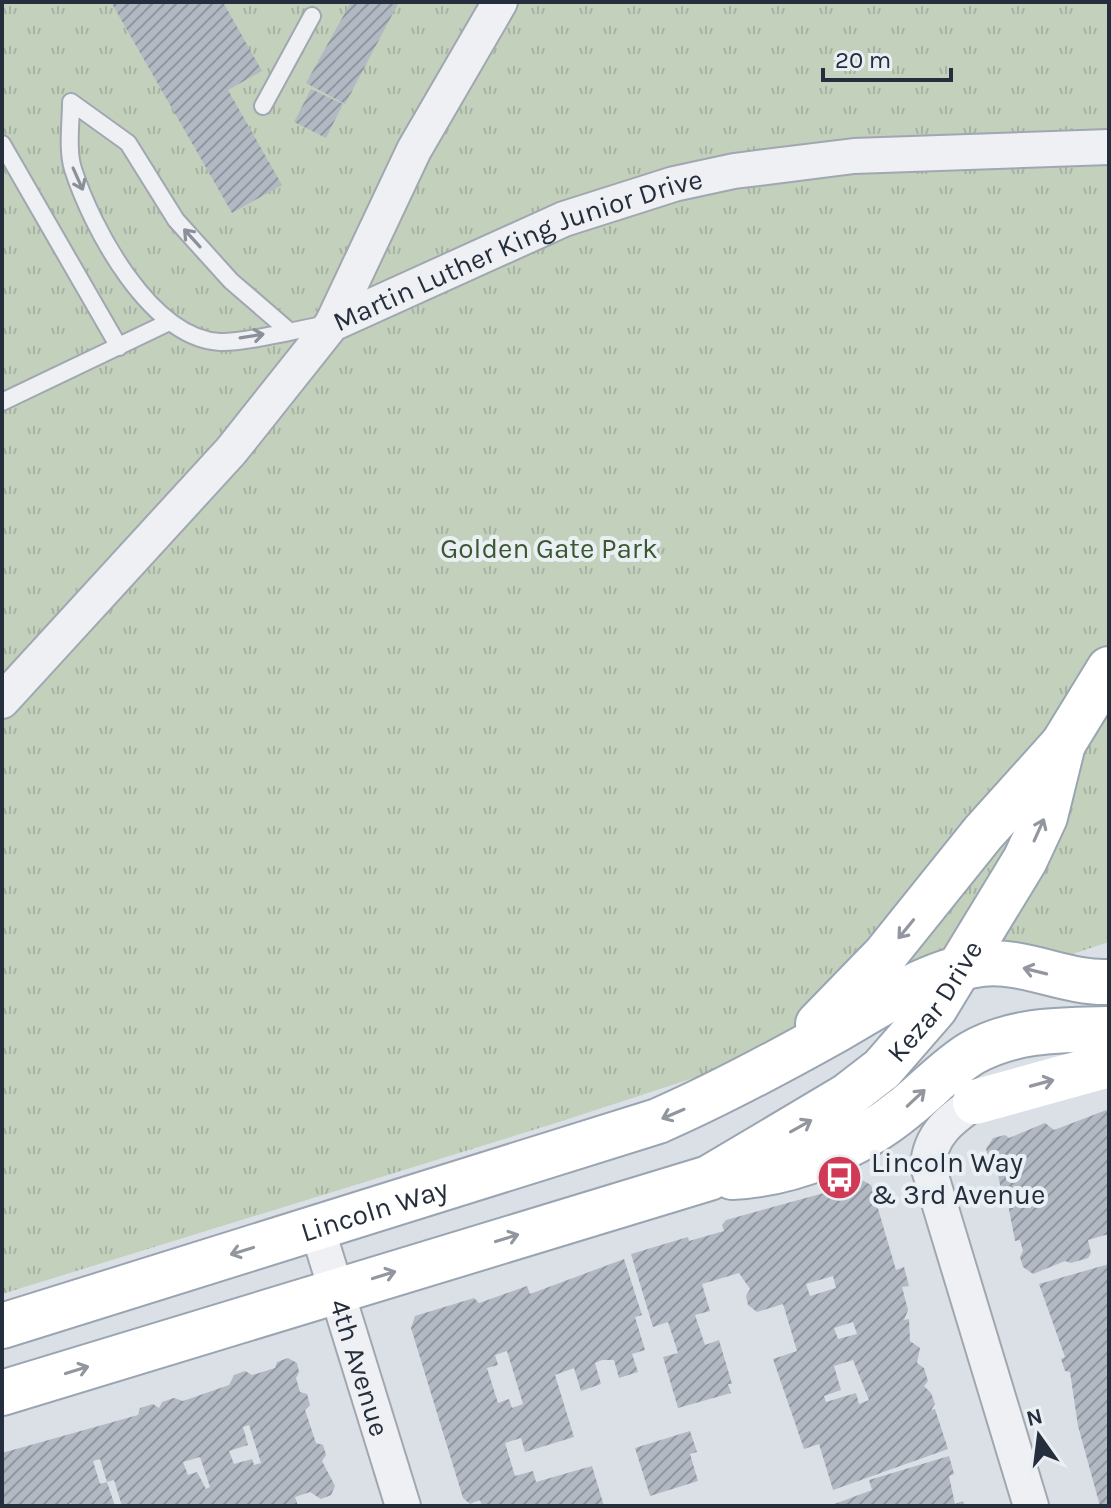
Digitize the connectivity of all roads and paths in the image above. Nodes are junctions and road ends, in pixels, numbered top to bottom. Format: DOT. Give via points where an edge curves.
graph roads {
  1 [pos="500,2"];
  2 [pos="312,16"];
  3 [pos="263,106"];
  4 [pos="2,144"];
  5 [pos="1109,147"];
  6 [pos="167,323"];
  7 [pos="332,324"];
  8 [pos="289,331"];
  9 [pos="119,347"];
  10 [pos="2,402"];
  11 [pos="1109,669"];
  12 [pos="2,701"];
  13 [pos="1063,744"];
  14 [pos="962,968"];
  15 [pos="1109,982"];
  16 [pos="1109,1029"];
  17 [pos="1109,1065"];
  18 [pos="743,1081"];
  19 [pos="975,1102"];
  20 [pos="709,1178"];
  21 [pos="317,1228"];
  22 [pos="335,1290"];
  23 [pos="2,1326"];
  24 [pos="2,1393"];
  25 [pos="403,1506"];
  26 [pos="1031,1506"];
  1 -- 7 [label="street" via="414,150"];
  2 -- 3 [label="lane"];
  4 -- 9 [label="lane"];
  5 -- 7 [label="street, Martin Luther King Junior Drive" via="854,156 674,184 564,219"];
  6 -- 8 [label="lane, one-way" via="219,342"];
  8 -- 6 [label="lane, one-way" via="231,281 176,220 128,143 71,102 72,167 106,242 135,289"];
  6 -- 9 [label="lane"];
  7 -- 8 [label="lane"];
  7 -- 12 [label="street, Martin Luther King Junior Drive" via="231,451"];
  9 -- 10 [label="lane"];
  11 -- 13 [label="main road, Kezar Drive"];
  14 -- 13 [label="main road, Kezar Drive, one-way" via="1045,817"];
  13 -- 18 [label="main road, Kezar Drive, one-way" via="846,997"];
  15 -- 14 [label="main road, one-way" via="1069,979 1008,964"];
  14 -- 18 [label="main road" via="907,990"];
  20 -- 14 [label="main road, Kezar Drive, one-way" via="813,1119 882,1069"];
  20 -- 16 [label="main road, one-way" via="763,1175 852,1142 888,1121 973,1052 1007,1038"];
  19 -- 17 [label="main road, one-way"];
  18 -- 21 [label="main road, Lincoln Way, one-way" via="624,1133"];
  19 -- 26 [label="street" via="948,1120 929,1155 931,1184"];
  22 -- 20 [label="main road, one-way"];
  21 -- 22 [label="street, 4th Avenue"];
  21 -- 23 [label="main road, Lincoln Way, one-way"];
  24 -- 22 [label="main road, one-way"];
  22 -- 25 [label="street, 4th Avenue"];
}
